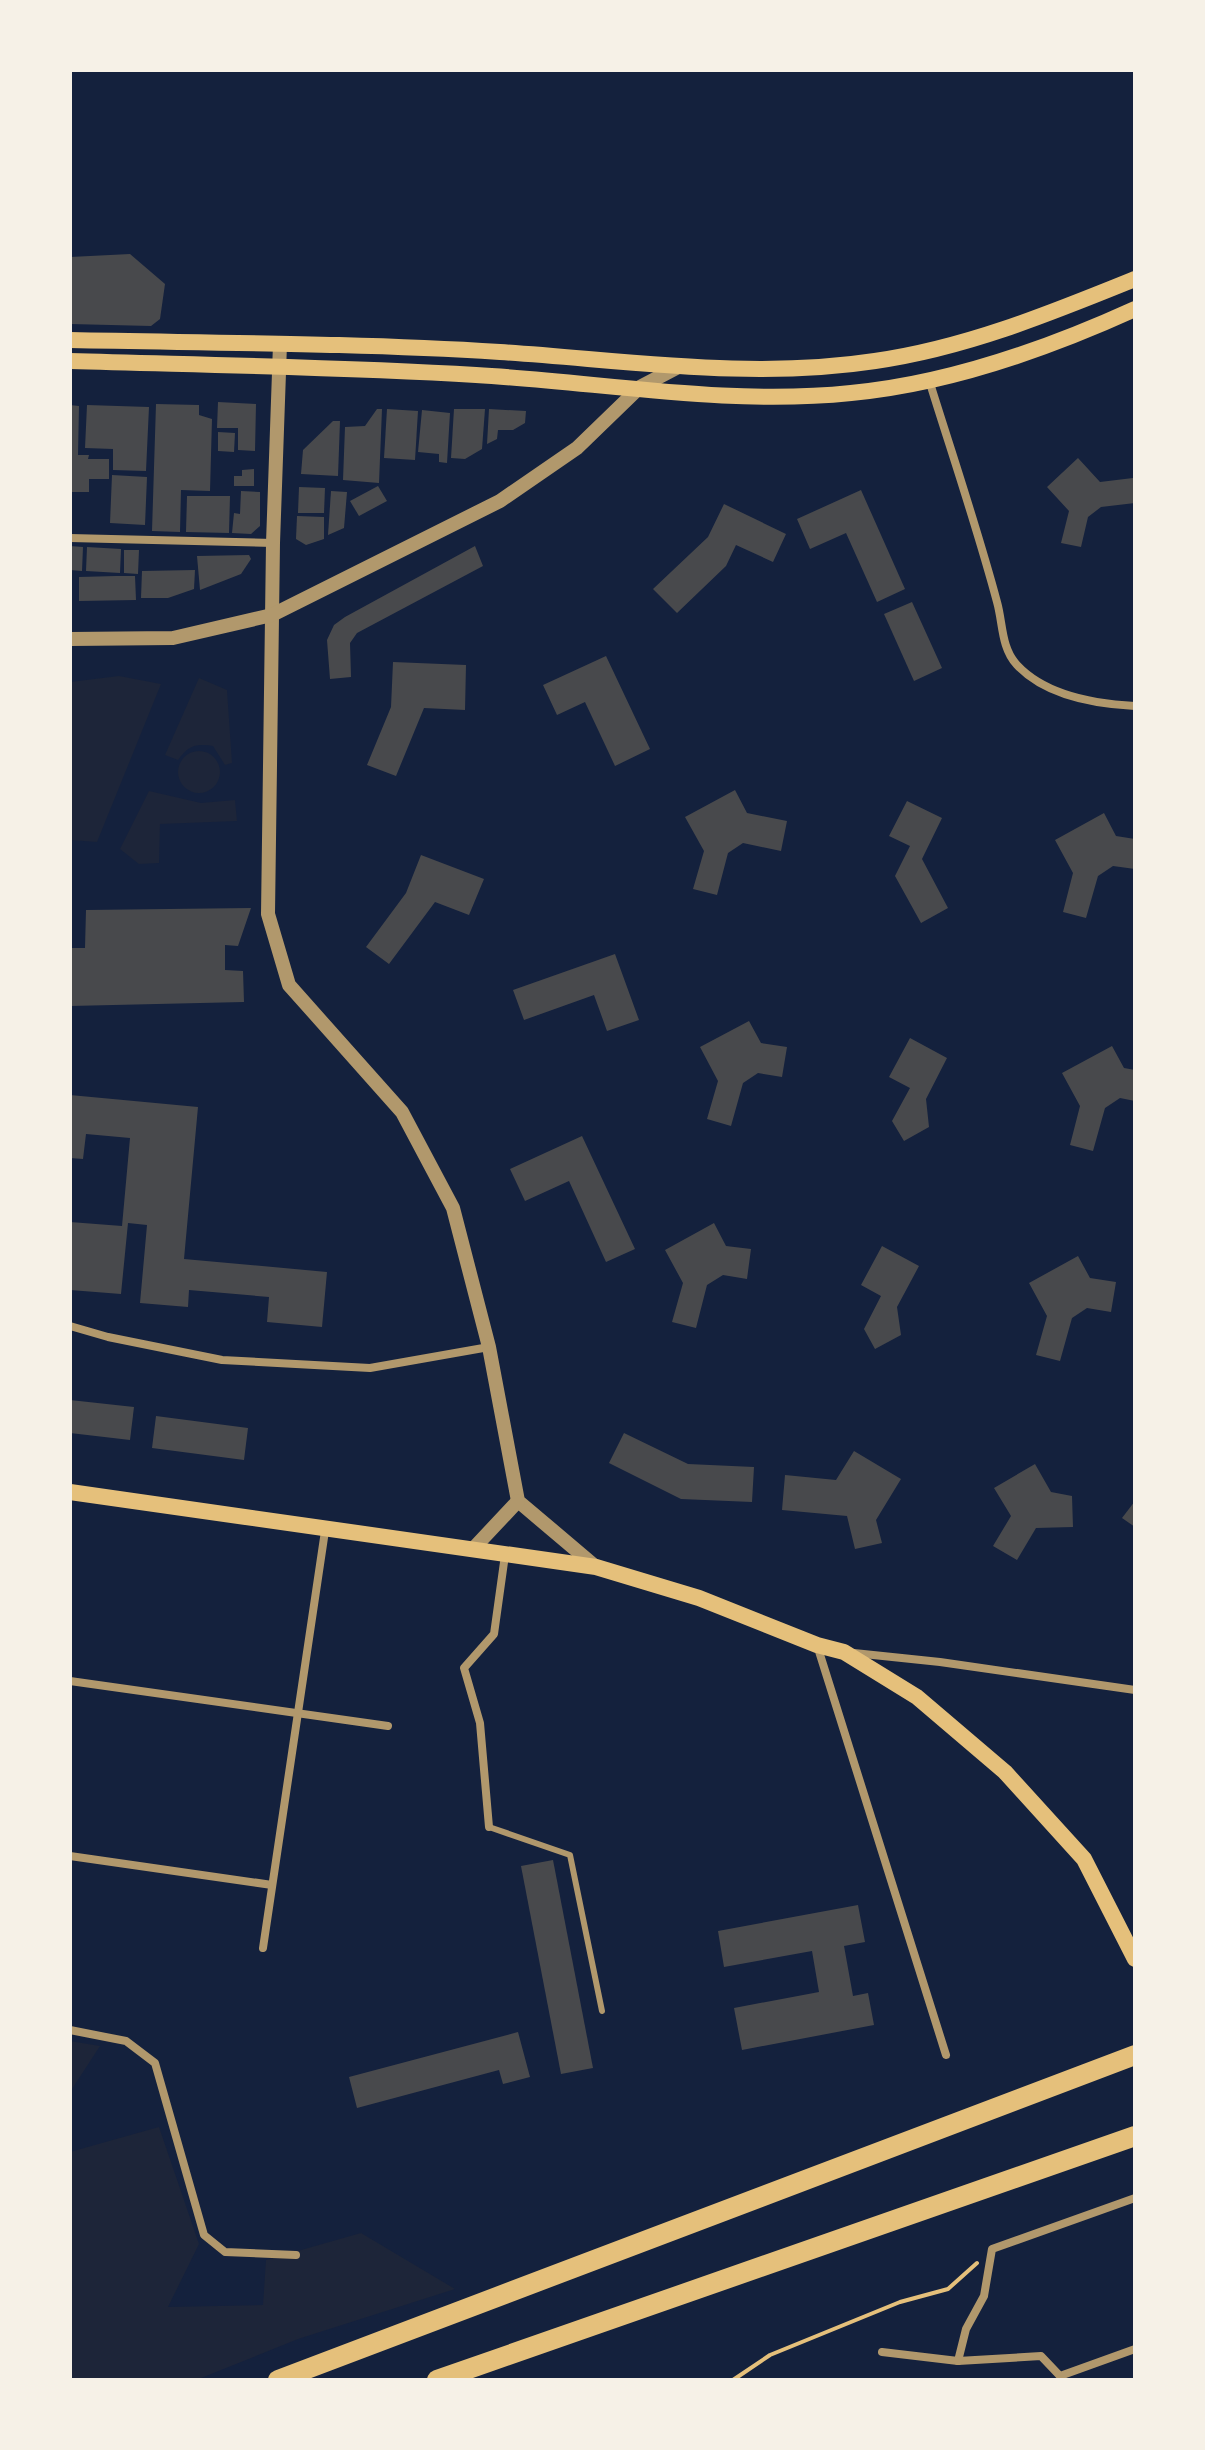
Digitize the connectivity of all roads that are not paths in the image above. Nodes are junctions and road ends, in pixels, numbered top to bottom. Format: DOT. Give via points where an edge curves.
graph roads {
  1 [pos="1135,279"];
  2 [pos="1135,309"];
  3 [pos="70,340"];
  4 [pos="280,344"];
  5 [pos="70,361"];
  6 [pos="680,366"];
  7 [pos="279,367"];
  8 [pos="929,379"];
  9 [pos="640,387"];
  10 [pos="70,538"];
  11 [pos="273,543"];
  12 [pos="272,615"];
  13 [pos="70,639"];
  14 [pos="1135,706"];
  15 [pos="70,1326"];
  16 [pos="489,1347"];
  17 [pos="70,1492"];
  18 [pos="518,1501"];
  19 [pos="325,1531"];
  20 [pos="472,1550"];
  21 [pos="505,1555"];
  22 [pos="596,1567"];
  23 [pos="817,1645"];
  24 [pos="844,1652"];
  25 [pos="70,1681"];
  26 [pos="1135,1690"];
  27 [pos="298,1713"];
  28 [pos="388,1726"];
  29 [pos="489,1827"];
  30 [pos="70,1856"];
  31 [pos="272,1885"];
  32 [pos="263,1948"];
  33 [pos="1135,1959"];
  34 [pos="602,2011"];
  35 [pos="70,2030"];
  36 [pos="946,2055"];
  37 [pos="1135,2055"];
  38 [pos="1135,2136"];
  39 [pos="1135,2198"];
  40 [pos="296,2255"];
  41 [pos="1135,2349"];
  42 [pos="882,2352"];
  43 [pos="958,2361"];
  44 [pos="1060,2378"];
  45 [pos="278,2380"];
  46 [pos="437,2380"];
  1 -- 6 [label="main road" via="1068,307 920,354 834,366"];
  2 -- 8 [label="main road" via="1053,342"];
  3 -- 4 [label="main road"];
  4 -- 6 [label="main road"];
  4 -- 7 [label="street"];
  5 -- 7 [label="main road"];
  6 -- 9 [label="street"];
  7 -- 9 [label="main road"];
  7 -- 11 [label="street"];
  8 -- 9 [label="main road" via="818,395 692,394"];
  8 -- 14 [label="street" via="998,604 1005,645 1015,663 1037,682 1070,695"];
  9 -- 12 [label="street" via="577,448 500,501"];
  10 -- 11 [label="street"];
  11 -- 12 [label="street"];
  12 -- 13 [label="street" via="173,638"];
  12 -- 16 [label="street" via="268,914 289,985 402,1112 453,1208"];
  15 -- 16 [label="street" via="222,1360 370,1368"];
  16 -- 18 [label="street"];
  17 -- 19 [label="main road"];
  18 -- 20 [label="street"];
  18 -- 22 [label="street"];
  19 -- 20 [label="main road"];
  19 -- 27 [label="street"];
  20 -- 21 [label="main road"];
  21 -- 22 [label="main road"];
  21 -- 29 [label="street" via="494,1634 464,1668 480,1723"];
  22 -- 23 [label="main road" via="699,1598"];
  23 -- 24 [label="main road"];
  23 -- 36 [label="street"];
  24 -- 26 [label="street"];
  24 -- 33 [label="main road" via="917,1697 1005,1772 1084,1859"];
  25 -- 27 [label="street"];
  27 -- 28 [label="street"];
  27 -- 31 [label="street"];
  29 -- 34 [label="lane" via="570,1855"];
  30 -- 31 [label="street"];
  31 -- 32 [label="street"];
  35 -- 40 [label="street" via="126,2041 155,2063 204,2235 225,2252"];
  37 -- 45 [label="highway"];
  38 -- 46 [label="highway"];
  39 -- 43 [label="street" via="992,2249 984,2296 966,2329"];
  41 -- 44 [label="street"];
  42 -- 43 [label="street"];
  43 -- 44 [label="street" via="1041,2356"];
}
